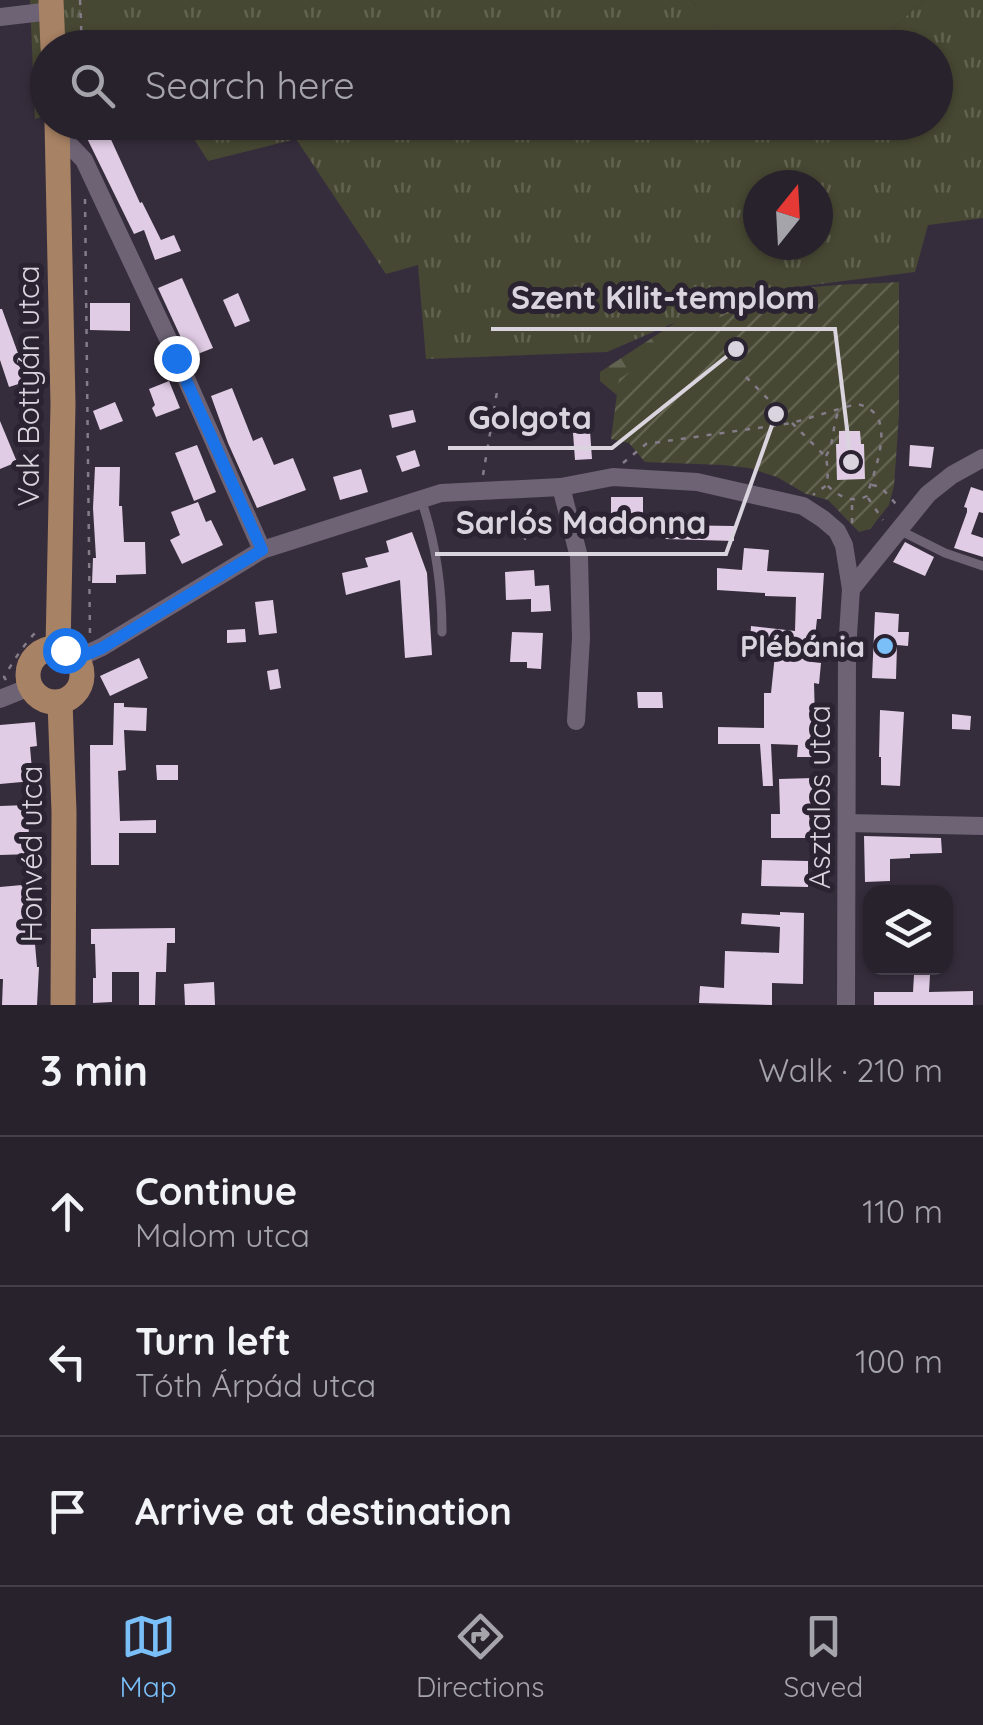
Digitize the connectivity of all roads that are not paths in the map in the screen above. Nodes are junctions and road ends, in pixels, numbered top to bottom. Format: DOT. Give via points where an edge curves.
graph roads {
  1 [pos="51,5"];
  2 [pos="0,17"];
  3 [pos="52,30"];
  4 [pos="66,140"];
  5 [pos="73,140"];
  6 [pos="983,458"];
  7 [pos="561,486"];
  8 [pos="421,499"];
  9 [pos="900,528"];
  10 [pos="262,550"];
  11 [pos="983,566"];
  12 [pos="851,589"];
  13 [pos="442,632"];
  14 [pos="65,644"];
  15 [pos="15,693"];
  16 [pos="60,702"];
  17 [pos="576,721"];
  18 [pos="847,823"];
  19 [pos="983,826"];
  20 [pos="63,1005"];
  21 [pos="846,1005"];
  1 -- 2 [label="street"];
  1 -- 3 [label="main road"];
  4 -- 14 [label="main road, Vak Bottyán utca"];
  5 -- 10 [label="street"];
  6 -- 9 [label="street" via="928,494"];
  7 -- 8 [label="street, Asztalos utca"];
  7 -- 12 [label="street, Asztalos utca" via="613,477 697,482 802,506 837,532"];
  7 -- 17 [label="street" via="579,558"];
  8 -- 10 [label="street, Asztalos utca"];
  8 -- 13 [label="lane" via="442,588"];
  9 -- 11 [label="lane"];
  9 -- 12 [label="street"];
  10 -- 14 [label="street, Asztalos utca" via="102,648"];
  12 -- 18 [label="street, Asztalos utca"];
  14 -- 15 [label="main road" via="30,662"];
  14 -- 16 [label="main road, Vak Bottyán utca" via="82,673 78,688"];
  15 -- 16 [label="main road"];
  16 -- 20 [label="main road, Honvéd utca"];
  18 -- 19 [label="street"];
  18 -- 21 [label="street, Asztalos utca"];
}
